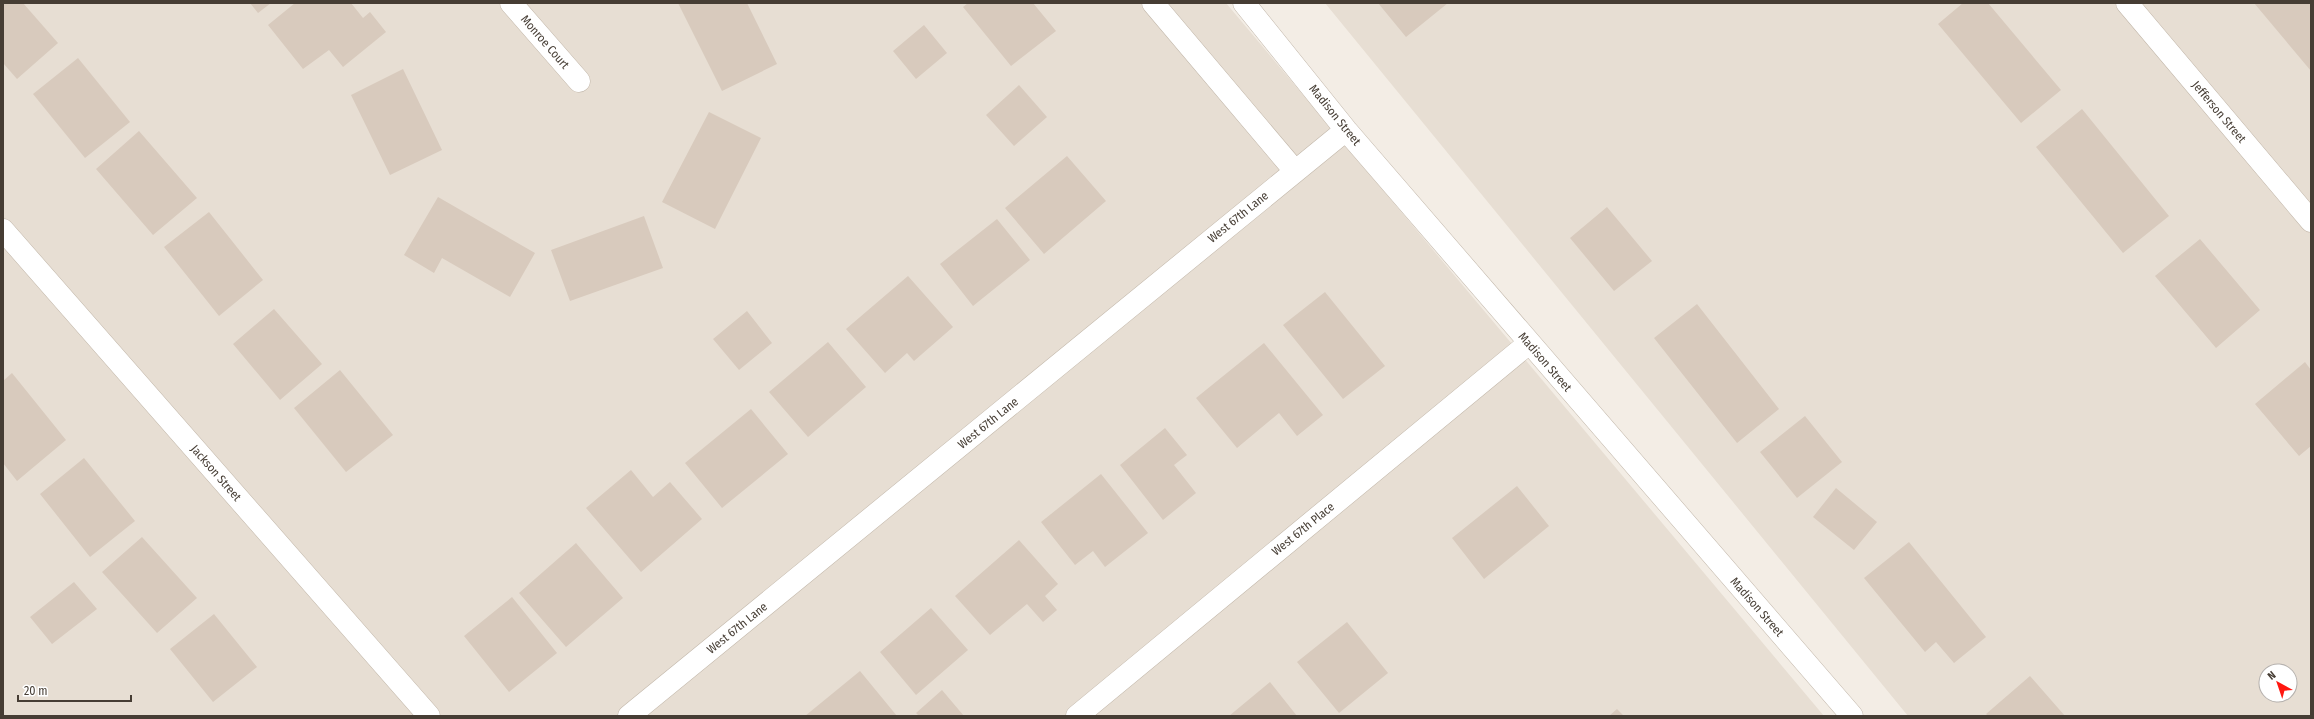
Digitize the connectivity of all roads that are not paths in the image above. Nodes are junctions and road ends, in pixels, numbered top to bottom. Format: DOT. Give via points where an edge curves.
graph roads {
  1 [pos="511,3"];
  2 [pos="1153,3"];
  3 [pos="1244,3"];
  4 [pos="2127,3"];
  5 [pos="579,80"];
  6 [pos="1346,130"];
  7 [pos="1295,171"];
  8 [pos="2311,221"];
  9 [pos="3,230"];
  10 [pos="1529,343"];
  11 [pos="429,716"];
  12 [pos="629,716"];
  13 [pos="1077,716"];
  14 [pos="1852,716"];
  1 -- 5 [label="street, Monroe Court"];
  2 -- 7 [label="street"];
  3 -- 6 [label="street, Madison Street"];
  4 -- 8 [label="street, Jefferson Street"];
  6 -- 7 [label="street, West 67th Lane"];
  6 -- 10 [label="street, Madison Street"];
  7 -- 12 [label="street, West 67th Lane"];
  9 -- 11 [label="street, Jackson Street"];
  10 -- 13 [label="street, West 67th Place"];
  10 -- 14 [label="street, Madison Street"];
}
